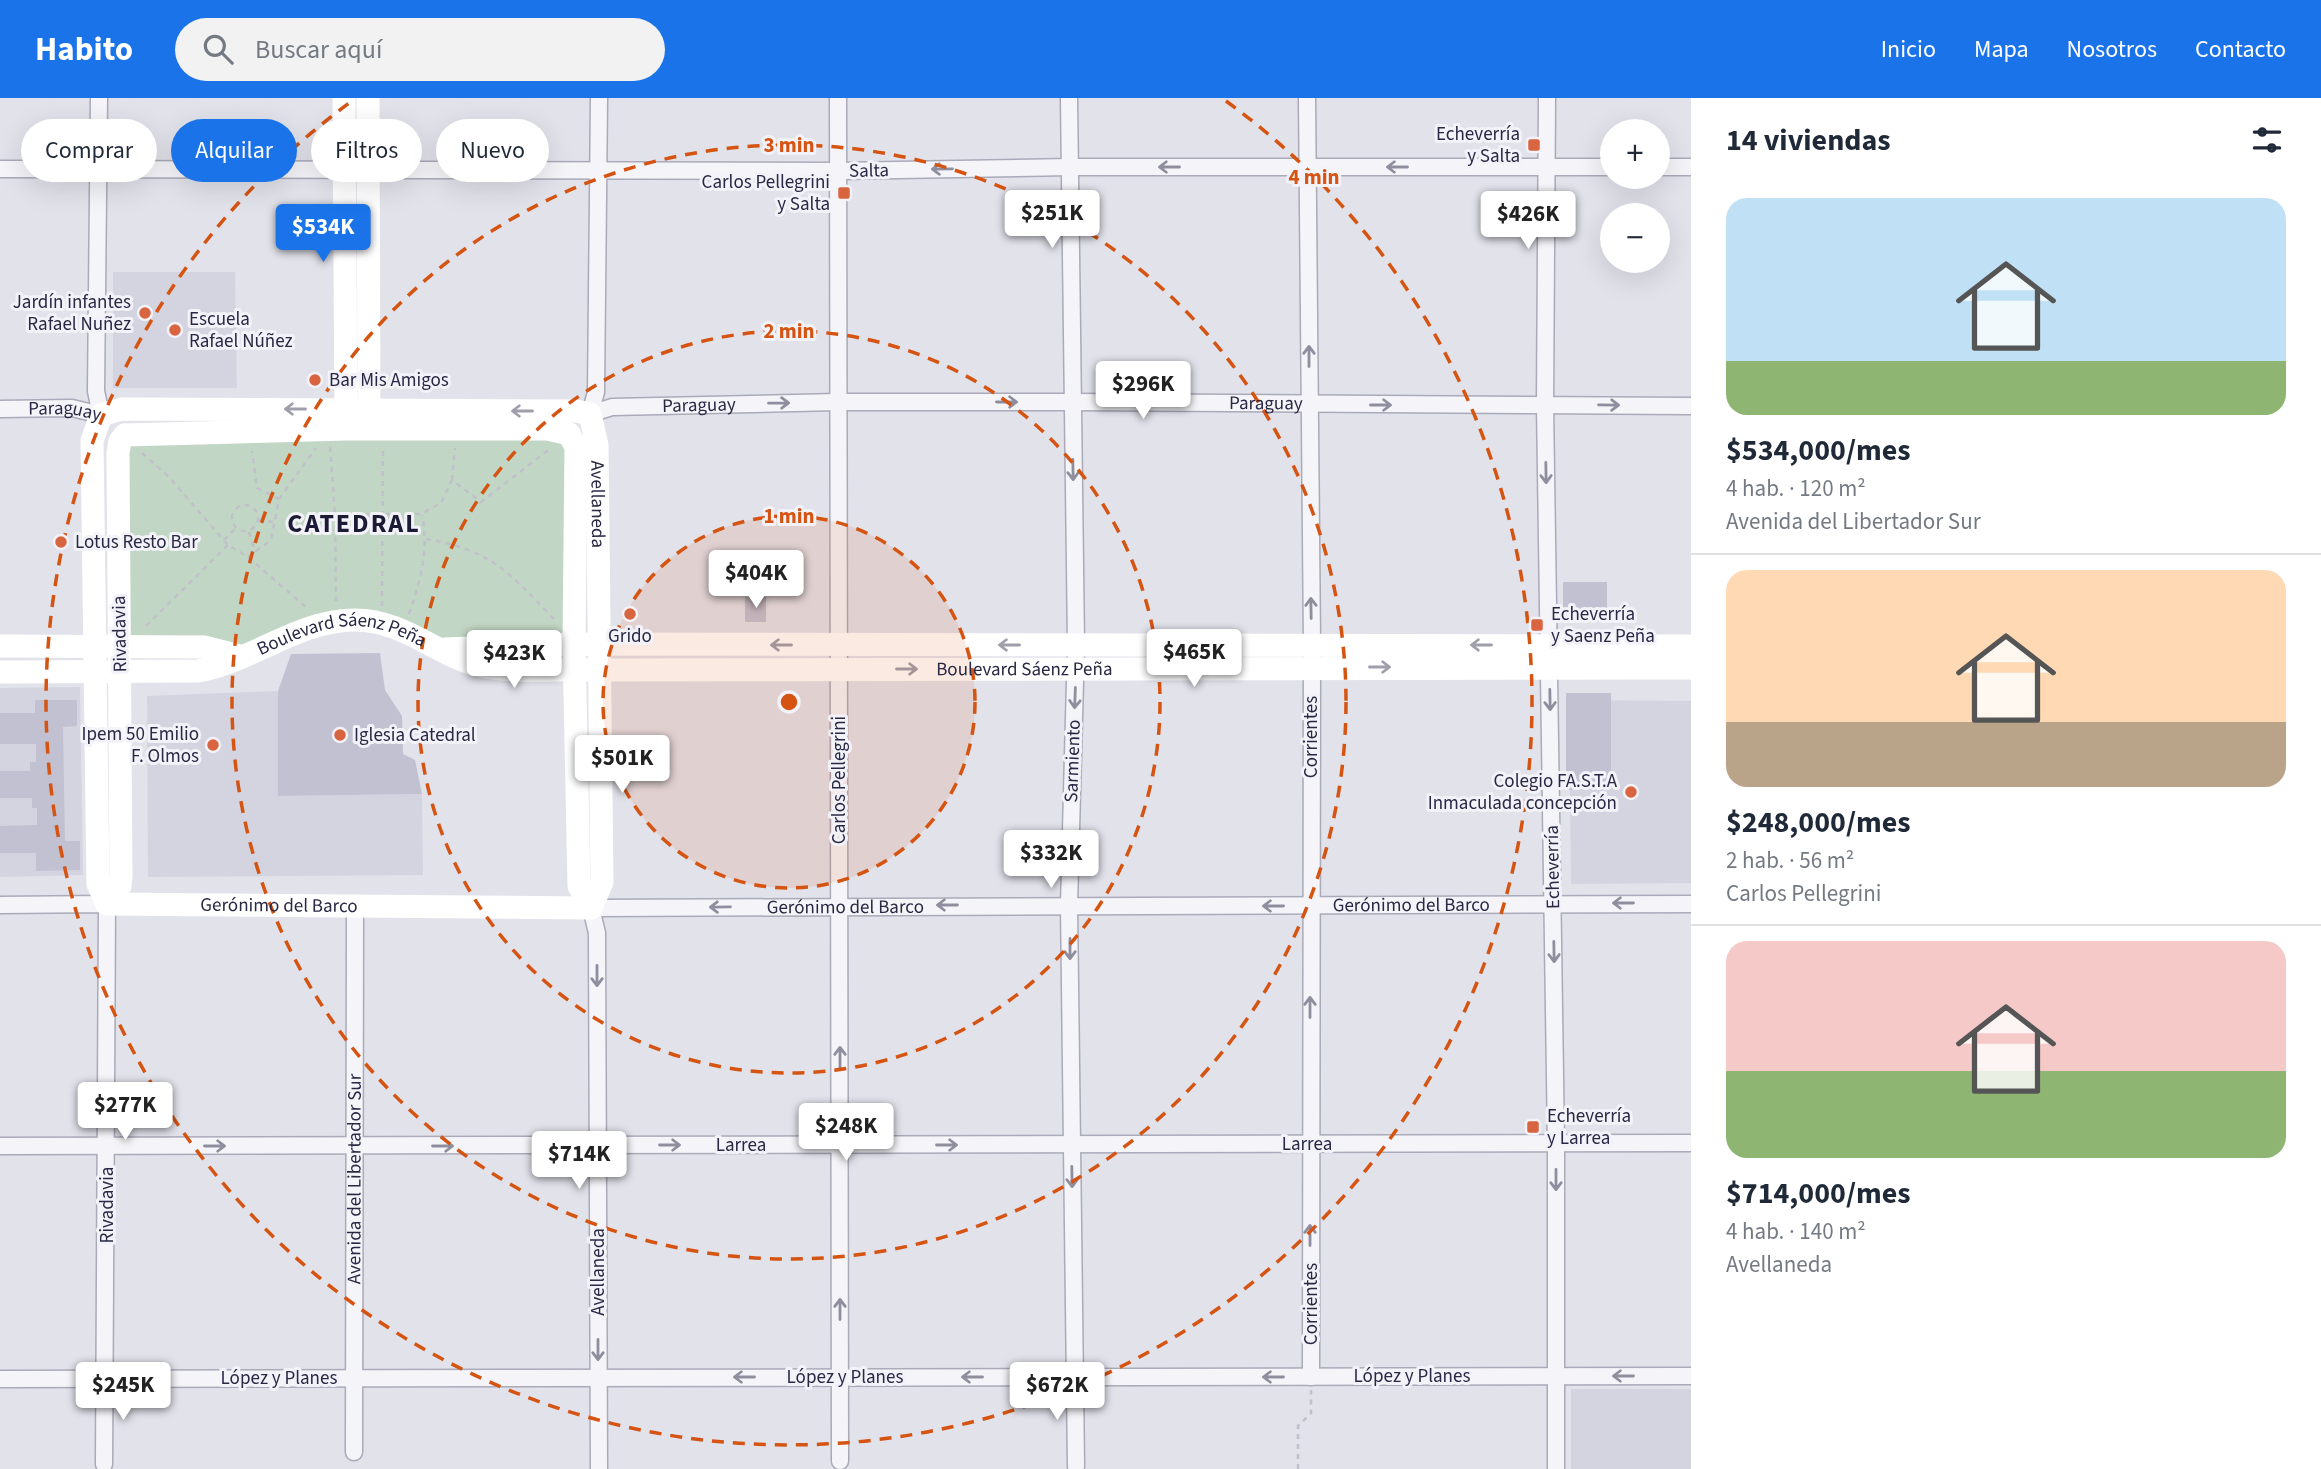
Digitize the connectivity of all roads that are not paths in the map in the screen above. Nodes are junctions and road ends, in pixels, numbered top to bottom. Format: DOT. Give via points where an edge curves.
graph roads {
  1 [pos="99,98"];
  2 [pos="344,98"];
  3 [pos="368,98"];
  4 [pos="599,98"];
  5 [pos="838,98"];
  6 [pos="1069,98"];
  7 [pos="1307,98"];
  8 [pos="1547,98"];
  9 [pos="99,119"];
  10 [pos="344,119"];
  11 [pos="368,119"];
  12 [pos="157,167"];
  13 [pos="1070,167"];
  14 [pos="1308,167"];
  15 [pos="1547,167"];
  16 [pos="1600,167"];
  17 [pos="1670,167"];
  18 [pos="1691,167"];
  19 [pos="311,168"];
  20 [pos="422,168"];
  21 [pos="600,168"];
  22 [pos="0,169"];
  23 [pos="21,169"];
  24 [pos="838,171"];
  25 [pos="98,182"];
  26 [pos="346,182"];
  27 [pos="367,182"];
  28 [pos="838,402"];
  29 [pos="1072,402"];
  30 [pos="1309,405"];
  31 [pos="1545,405"];
  32 [pos="1691,406"];
  33 [pos="0,409"];
  34 [pos="590,414"];
  35 [pos="101,415"];
  36 [pos="357,423"];
  37 [pos="125,435"];
  38 [pos="569,435"];
  39 [pos="574,644"];
  40 [pos="1076,644"];
  41 [pos="598,645"];
  42 [pos="839,645"];
  43 [pos="0,646"];
  44 [pos="95,646"];
  45 [pos="1691,646"];
  46 [pos="120,647"];
  47 [pos="444,649"];
  48 [pos="239,656"];
  49 [pos="1312,656"];
  50 [pos="1550,657"];
  51 [pos="1076,668"];
  52 [pos="1691,668"];
  53 [pos="575,669"];
  54 [pos="598,670"];
  55 [pos="839,670"];
  56 [pos="0,672"];
  57 [pos="95,673"];
  58 [pos="120,674"];
  59 [pos="1553,903"];
  60 [pos="107,904"];
  61 [pos="1691,904"];
  62 [pos="0,905"];
  63 [pos="839,905"];
  64 [pos="1069,905"];
  65 [pos="355,906"];
  66 [pos="1311,906"];
  67 [pos="591,908"];
  68 [pos="1691,1143"];
  69 [pos="1071,1144"];
  70 [pos="1310,1144"];
  71 [pos="1556,1144"];
  72 [pos="597,1145"];
  73 [pos="840,1145"];
  74 [pos="0,1146"];
  75 [pos="107,1146"];
  76 [pos="355,1146"];
  77 [pos="1556,1376"];
  78 [pos="1691,1376"];
  79 [pos="841,1377"];
  80 [pos="1074,1377"];
  81 [pos="1311,1377"];
  82 [pos="354,1378"];
  83 [pos="598,1378"];
  84 [pos="0,1379"];
  85 [pos="106,1379"];
  86 [pos="354,1451"];
  87 [pos="841,1461"];
  88 [pos="104,1464"];
  89 [pos="1076,1466"];
  90 [pos="599,1469"];
  91 [pos="1556,1469"];
  1 -- 9 [label="street, Rivadavia"];
  2 -- 10 [label="main road"];
  3 -- 11 [label="main road"];
  4 -- 21 [label="street, Avellaneda"];
  5 -- 24 [label="street, Carlos Pellegrini"];
  6 -- 13 [label="street, Sarmiento"];
  7 -- 14 [label="street, Corrientes"];
  8 -- 15 [label="street, Echeverría"];
  12 -- 19 [label="street, Salta"];
  14 -- 13 [label="street, Salta, one-way"];
  13 -- 24 [label="street, Salta, one-way"];
  13 -- 29 [label="street, Sarmiento"];
  15 -- 14 [label="street, Salta, one-way"];
  30 -- 14 [label="street, Corrientes, one-way"];
  15 -- 16 [label="street, Salta"];
  15 -- 31 [label="street, Echeverría"];
  17 -- 18 [label="street"];
  20 -- 21 [label="street, Salta"];
  21 -- 24 [label="street, Salta"];
  21 -- 34 [label="street, Avellaneda" via="596,392"];
  22 -- 23 [label="street, Salta"];
  24 -- 28 [label="street, Carlos Pellegrini"];
  25 -- 35 [label="street, Rivadavia" via="96,391"];
  26 -- 36 [label="main road"];
  27 -- 36 [label="main road"];
  28 -- 29 [label="street, Paraguay, one-way"];
  34 -- 28 [label="street, Paraguay, one-way" via="612,407"];
  28 -- 42 [label="street, Carlos Pellegrini"];
  29 -- 30 [label="street, Paraguay"];
  29 -- 40 [label="street, Sarmiento, one-way"];
  30 -- 31 [label="street, Paraguay, one-way"];
  49 -- 30 [label="street, Corrientes, one-way"];
  31 -- 32 [label="street, Paraguay, one-way"];
  31 -- 50 [label="street, Echeverría, one-way"];
  33 -- 35 [label="street, Paraguay" via="72,408"];
  34 -- 36 [label="main road, Paraguay, one-way" via="576,411"];
  34 -- 38 [label="main road"];
  34 -- 41 [label="main road, Avellaneda" via="597,445"];
  36 -- 35 [label="main road, Paraguay, one-way" via="122,409"];
  35 -- 37 [label="main road"];
  35 -- 44 [label="main road, Rivadavia" via="92,441"];
  36 -- 37 [label="main road, Paraguay"];
  36 -- 38 [label="main road, Paraguay" via="548,429"];
  37 -- 46 [label="main road, Rivadavia" via="118,453"];
  38 -- 39 [label="main road, Avellaneda" via="576,447"];
  39 -- 41 [label="main road, Boulevard Sáenz Peña"];
  39 -- 47 [label="main road, Boulevard Sáenz Peña"];
  39 -- 53 [label="main road, Avellaneda"];
  40 -- 42 [label="main road, Boulevard Sáenz Peña, one-way"];
  40 -- 49 [label="main road, Boulevard Sáenz Peña"];
  40 -- 51 [label="street, Sarmiento"];
  42 -- 41 [label="main road, Boulevard Sáenz Peña, one-way"];
  41 -- 54 [label="main road, Avellaneda"];
  42 -- 55 [label="street, Carlos Pellegrini"];
  43 -- 44 [label="main road, Boulevard Sáenz Peña"];
  44 -- 46 [label="main road, Boulevard Sáenz Peña"];
  44 -- 57 [label="main road, Rivadavia"];
  45 -- 50 [label="main road, Boulevard Sáenz Peña"];
  46 -- 48 [label="main road, Boulevard Sáenz Peña" via="204,647"];
  46 -- 58 [label="main road, Rivadavia"];
  47 -- 48 [label="main road, Boulevard Sáenz Peña" via="392,627 330,622"];
  47 -- 53 [label="main road, Boulevard Sáenz Peña" via="486,667"];
  48 -- 58 [label="main road, Boulevard Sáenz Peña" via="217,668 198,671"];
  49 -- 50 [label="main road, Boulevard Sáenz Peña"];
  49 -- 51 [label="main road, Boulevard Sáenz Peña"];
  49 -- 66 [label="street, Corrientes"];
  50 -- 52 [label="main road, Boulevard Sáenz Peña"];
  50 -- 59 [label="street, Echeverría, one-way"];
  55 -- 51 [label="main road, Boulevard Sáenz Peña, one-way"];
  51 -- 64 [label="street, Sarmiento, one-way"];
  53 -- 54 [label="main road, Boulevard Sáenz Peña"];
  53 -- 67 [label="main road, Avellaneda" via="579,886"];
  54 -- 55 [label="main road, Boulevard Sáenz Peña"];
  54 -- 67 [label="main road, Avellaneda" via="602,882"];
  55 -- 63 [label="street, Carlos Pellegrini"];
  56 -- 57 [label="main road, Boulevard Sáenz Peña"];
  57 -- 58 [label="main road, Boulevard Sáenz Peña"];
  57 -- 60 [label="main road, Rivadavia" via="98,884"];
  58 -- 60 [label="main road, Rivadavia" via="121,876 120,886"];
  61 -- 59 [label="street, Gerónimo del Barco, one-way"];
  59 -- 66 [label="street, Gerónimo del Barco"];
  59 -- 71 [label="street, Echeverría, one-way"];
  60 -- 62 [label="street, Gerónimo del Barco"];
  60 -- 65 [label="main road, Gerónimo del Barco"];
  60 -- 75 [label="street, Rivadavia"];
  64 -- 63 [label="street, Gerónimo del Barco, one-way"];
  63 -- 67 [label="street, Gerónimo del Barco, one-way"];
  73 -- 63 [label="street, Carlos Pellegrini, one-way"];
  66 -- 64 [label="street, Gerónimo del Barco, one-way"];
  64 -- 69 [label="street, Sarmiento, one-way"];
  65 -- 67 [label="main road, Gerónimo del Barco"];
  65 -- 76 [label="street, Avenida del Libertador Sur"];
  70 -- 66 [label="street, Corrientes, one-way"];
  67 -- 72 [label="street, Avellaneda, one-way" via="597,933"];
  68 -- 71 [label="street, Larrea"];
  69 -- 70 [label="street, Larrea"];
  73 -- 69 [label="street, Larrea, one-way"];
  69 -- 80 [label="street, Sarmiento, one-way"];
  70 -- 71 [label="street, Larrea"];
  81 -- 70 [label="street, Corrientes, one-way"];
  71 -- 77 [label="street, Echeverría, one-way"];
  72 -- 73 [label="street, Larrea, one-way"];
  76 -- 72 [label="street, Larrea, one-way"];
  72 -- 83 [label="street, Avellaneda, one-way"];
  79 -- 73 [label="street, Carlos Pellegrini, one-way"];
  74 -- 75 [label="street, Larrea"];
  75 -- 76 [label="street, Larrea, one-way"];
  75 -- 85 [label="street, Rivadavia"];
  76 -- 82 [label="street, Avenida del Libertador Sur"];
  78 -- 77 [label="street, López y Planes, one-way"];
  77 -- 81 [label="street, López y Planes"];
  77 -- 91 [label="street, Echeverría"];
  80 -- 79 [label="street, López y Planes, one-way"];
  79 -- 83 [label="street, López y Planes, one-way"];
  79 -- 87 [label="street, Carlos Pellegrini"];
  81 -- 80 [label="street, López y Planes, one-way"];
  80 -- 89 [label="street, Sarmiento"];
  82 -- 83 [label="street, López y Planes"];
  82 -- 85 [label="street, López y Planes"];
  82 -- 86 [label="street, Avenida del Libertador Sur"];
  83 -- 90 [label="street, Avellaneda"];
  84 -- 85 [label="street, López y Planes"];
  85 -- 88 [label="street, Rivadavia"];
}
